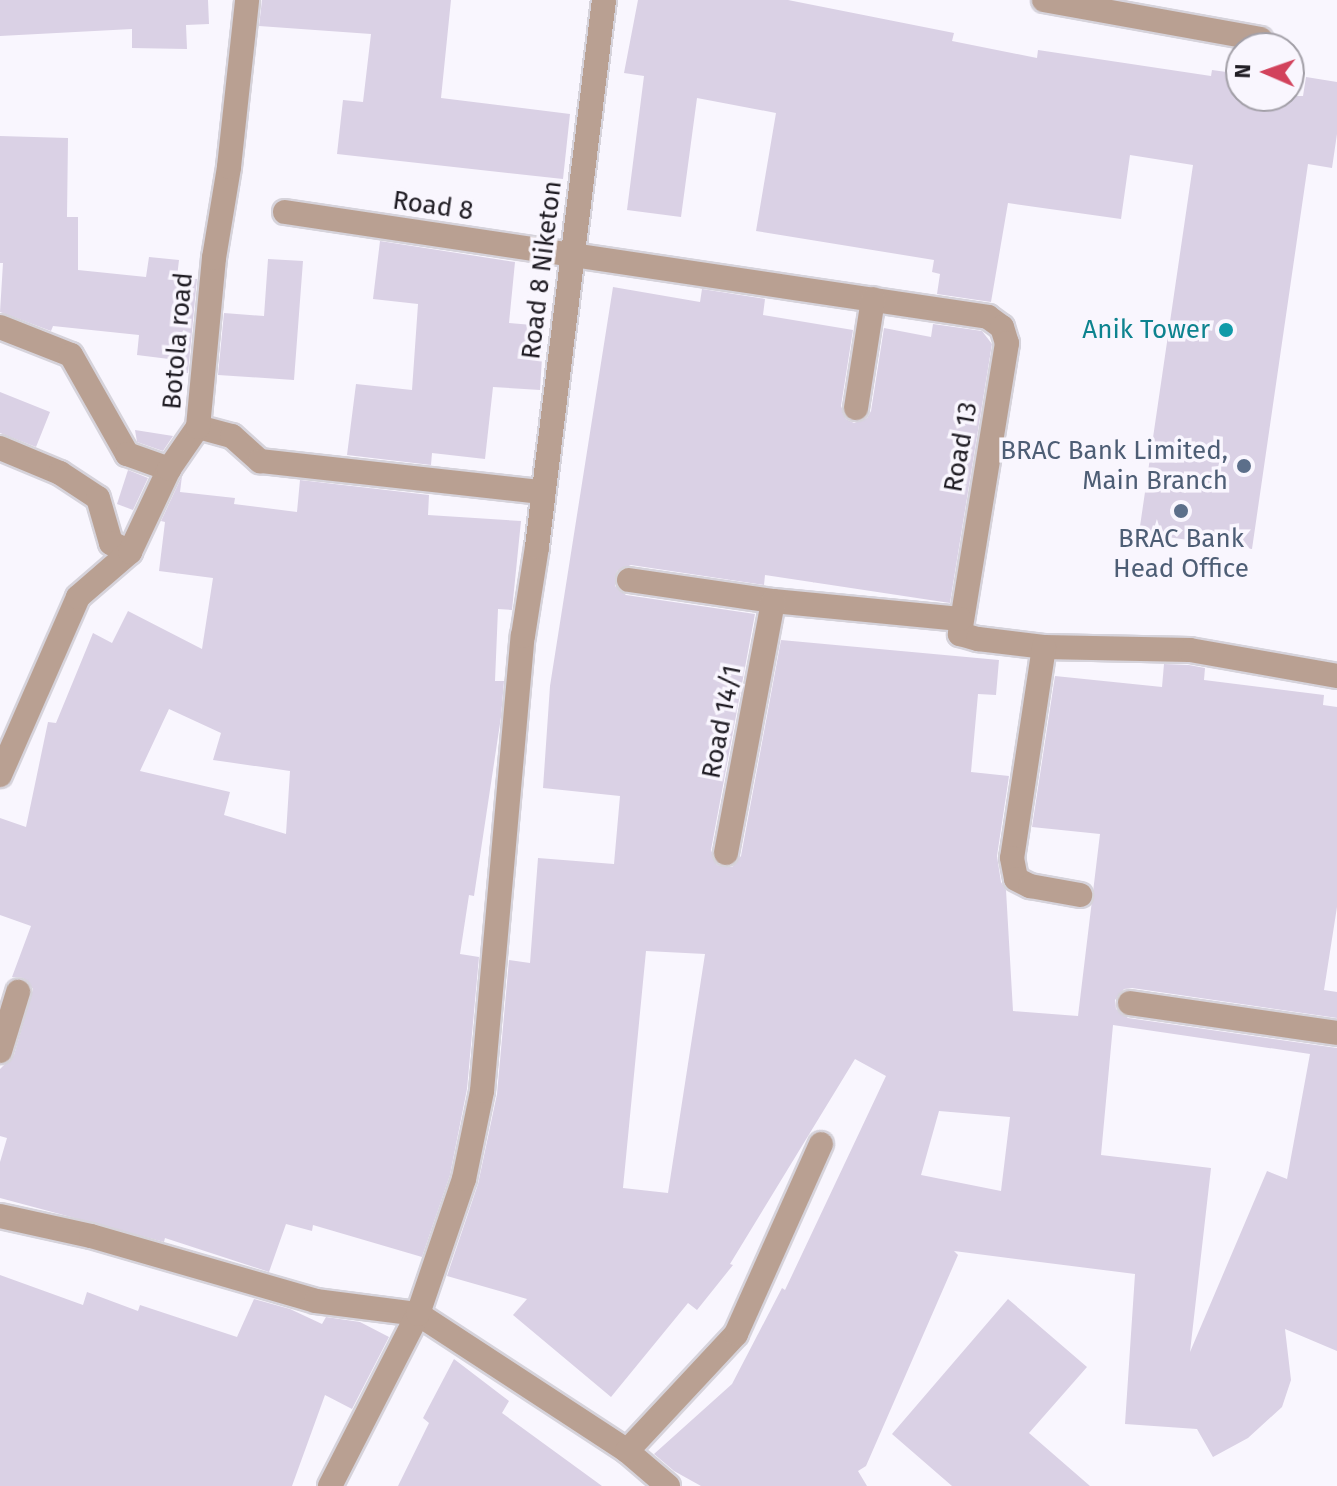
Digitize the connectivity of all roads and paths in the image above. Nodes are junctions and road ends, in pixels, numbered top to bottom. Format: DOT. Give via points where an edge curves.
graph roads {
  1 [pos="247,0"];
  2 [pos="604,0"];
  3 [pos="1044,0"];
  4 [pos="1116,6"];
  5 [pos="1230,32"];
  6 [pos="285,212"];
  7 [pos="572,255"];
  8 [pos="873,299"];
  9 [pos="0,327"];
  10 [pos="856,408"];
  11 [pos="198,427"];
  12 [pos="0,448"];
  13 [pos="169,469"];
  14 [pos="543,492"];
  15 [pos="130,552"];
  16 [pos="629,580"];
  17 [pos="773,601"];
  18 [pos="960,619"];
  19 [pos="1044,647"];
  20 [pos="1337,676"];
  21 [pos="0,775"];
  22 [pos="726,853"];
  23 [pos="1080,895"];
  24 [pos="18,992"];
  25 [pos="1130,1003"];
  26 [pos="1337,1033"];
  27 [pos="0,1051"];
  28 [pos="821,1144"];
  29 [pos="0,1216"];
  30 [pos="418,1314"];
  31 [pos="627,1451"];
  32 [pos="330,1486"];
  33 [pos="668,1486"];
  1 -- 11 [label="street, Botola road"];
  2 -- 7 [label="street, Road 8 Niketon"];
  3 -- 4 [label="street"];
  4 -- 5 [label="street"];
  6 -- 7 [label="street, Road 8"];
  7 -- 8 [label="street, Road 13"];
  7 -- 14 [label="street, Road 8 Niketon"];
  8 -- 10 [label="street"];
  8 -- 18 [label="street, Road 13" via="988,317 1002,327 1007,343"];
  9 -- 13 [label="street" via="71,355 127,454"];
  11 -- 13 [label="street, Botola road"];
  11 -- 14 [label="street" via="232,436 260,461"];
  12 -- 15 [label="street" via="60,473 98,498 111,543"];
  13 -- 15 [label="street, Botola road"];
  14 -- 30 [label="street, Road 8 Niketon" via="523,636 482,1091 464,1179"];
  15 -- 21 [label="street, Botola road" via="78,597"];
  16 -- 17 [label="street"];
  17 -- 18 [label="street"];
  17 -- 22 [label="street, Road 14/1"];
  18 -- 19 [label="street" via="960,634"];
  19 -- 20 [label="street" via="1190,650"];
  19 -- 23 [label="street" via="1012,858 1016,879"];
  24 -- 27 [label="street"];
  25 -- 26 [label="street"];
  28 -- 31 [label="street" via="736,1334"];
  29 -- 30 [label="street" via="91,1236 316,1301"];
  30 -- 31 [label="street"];
  30 -- 32 [label="street, Road 8 Niketon"];
  31 -- 33 [label="street"];
}
